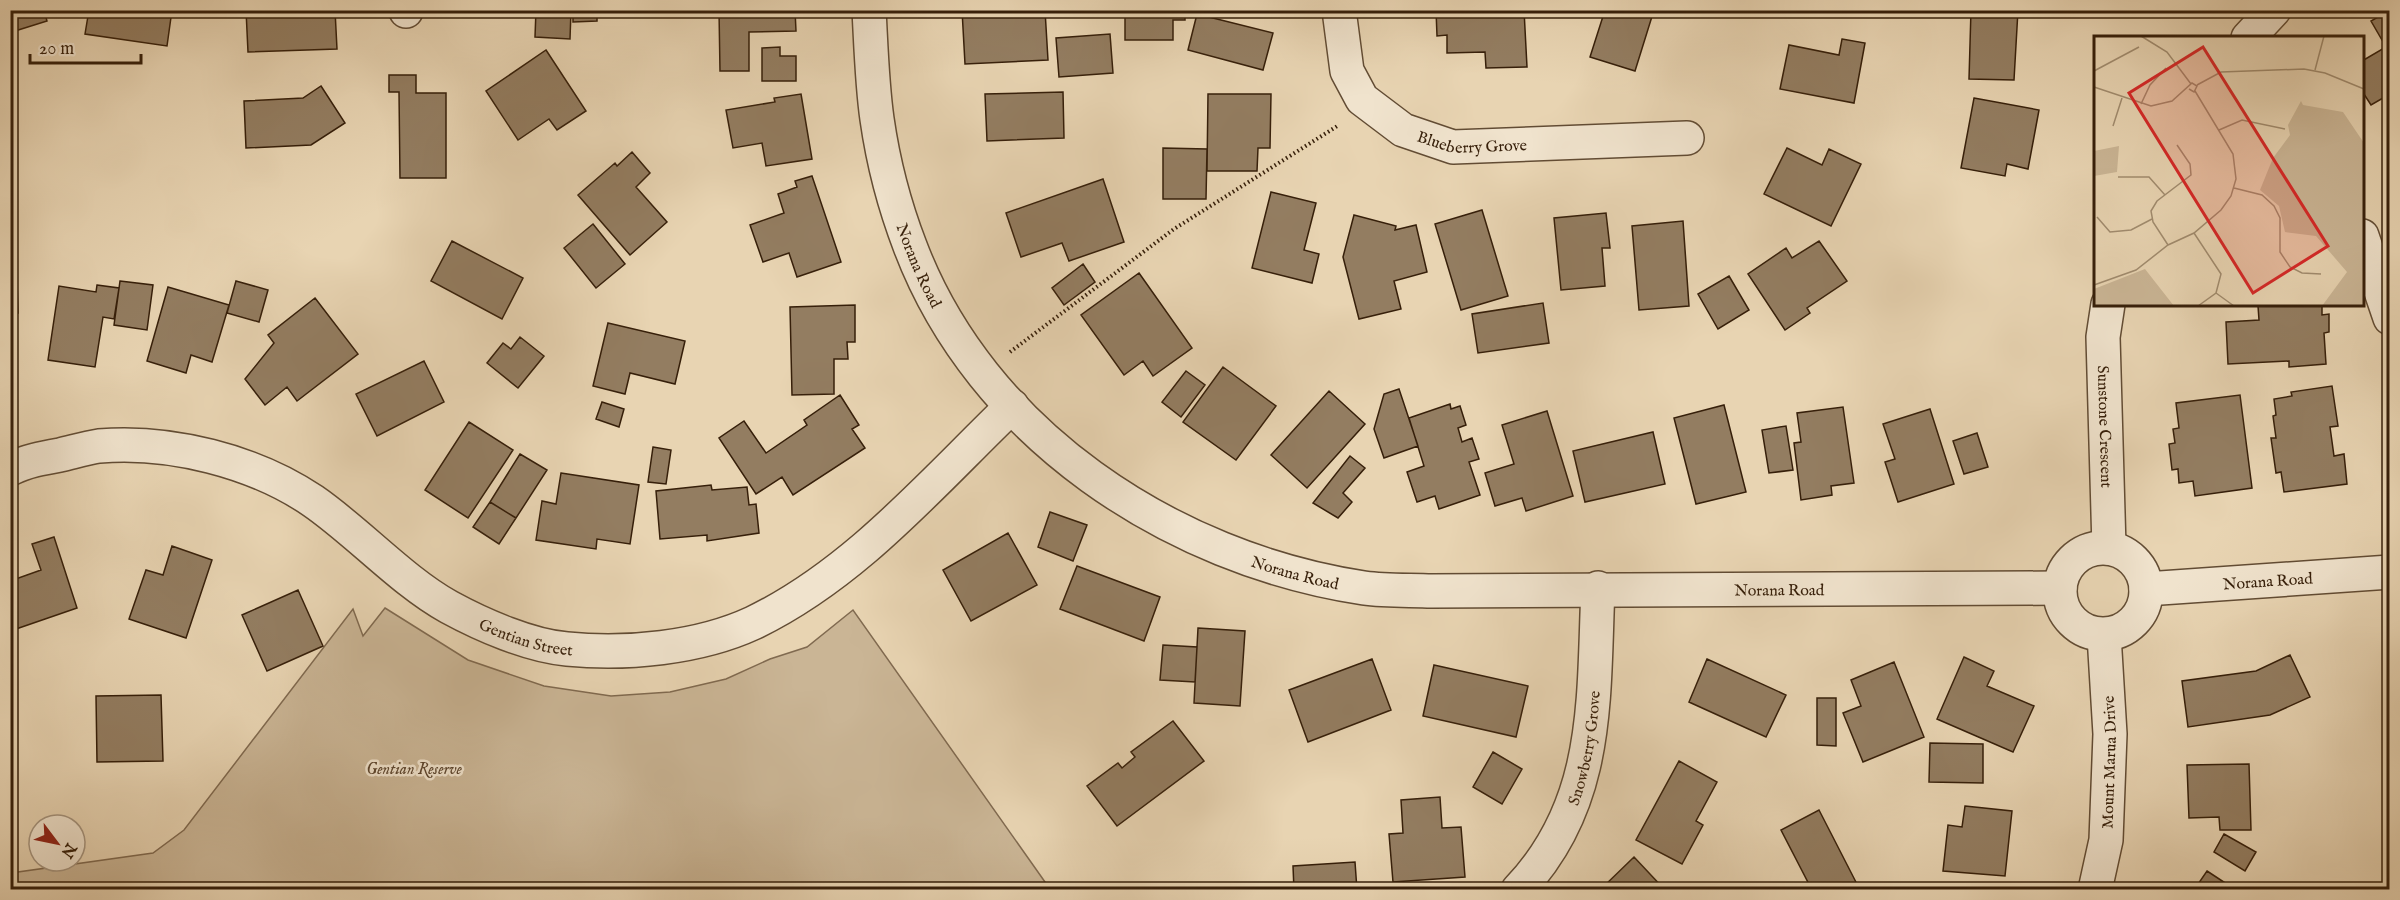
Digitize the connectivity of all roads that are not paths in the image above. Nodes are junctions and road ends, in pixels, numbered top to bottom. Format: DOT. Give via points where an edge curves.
graph roads {
  1 [pos="869,10"];
  2 [pos="1339,10"];
  3 [pos="2274,10"];
  4 [pos="2250,36"];
  5 [pos="1687,138"];
  6 [pos="2364,242"];
  7 [pos="2109,306"];
  8 [pos="2390,318"];
  9 [pos="1012,406"];
  10 [pos="10,469"];
  11 [pos="2109,548"];
  12 [pos="2390,572"];
  13 [pos="1598,588"];
  14 [pos="2060,588"];
  15 [pos="2146,589"];
  16 [pos="2104,635"];
  17 [pos="1518,890"];
  18 [pos="2095,890"];
  1 -- 9 [label="street, Norana Road" via="877,119 909,245 956,335"];
  2 -- 5 [label="street, Blueberry Grove" via="1347,71 1362,99 1403,130 1453,147"];
  3 -- 4 [label="street"];
  6 -- 8 [label="street"];
  7 -- 11 [label="street, Sunstone Crescent" via="2103,337"];
  9 -- 10 [label="street, Gentian Street" via="872,541 797,598 752,623 700,641 633,649 566,649 506,633 447,606 312,501 280,482 208,456 163,448 99,446 23,462"];
  9 -- 13 [label="street, Norana Road" via="1077,467 1128,501 1176,530 1270,566 1366,589"];
  11 -- 14 [label="street" via="2082,553 2063,574"];
  11 -- 15 [label="street" via="2135,562"];
  12 -- 15 [label="street, Norana Road"];
  13 -- 14 [label="street, Norana Road"];
  13 -- 17 [label="street, Snowberry Grove" via="1588,754 1577,792 1558,834"];
  14 -- 16 [label="street" via="2061,603 2072,621 2090,633"];
  15 -- 16 [label="street" via="2139,615 2118,632"];
  16 -- 18 [label="street, Mount Marua Drive" via="2110,734 2106,840"];
}
